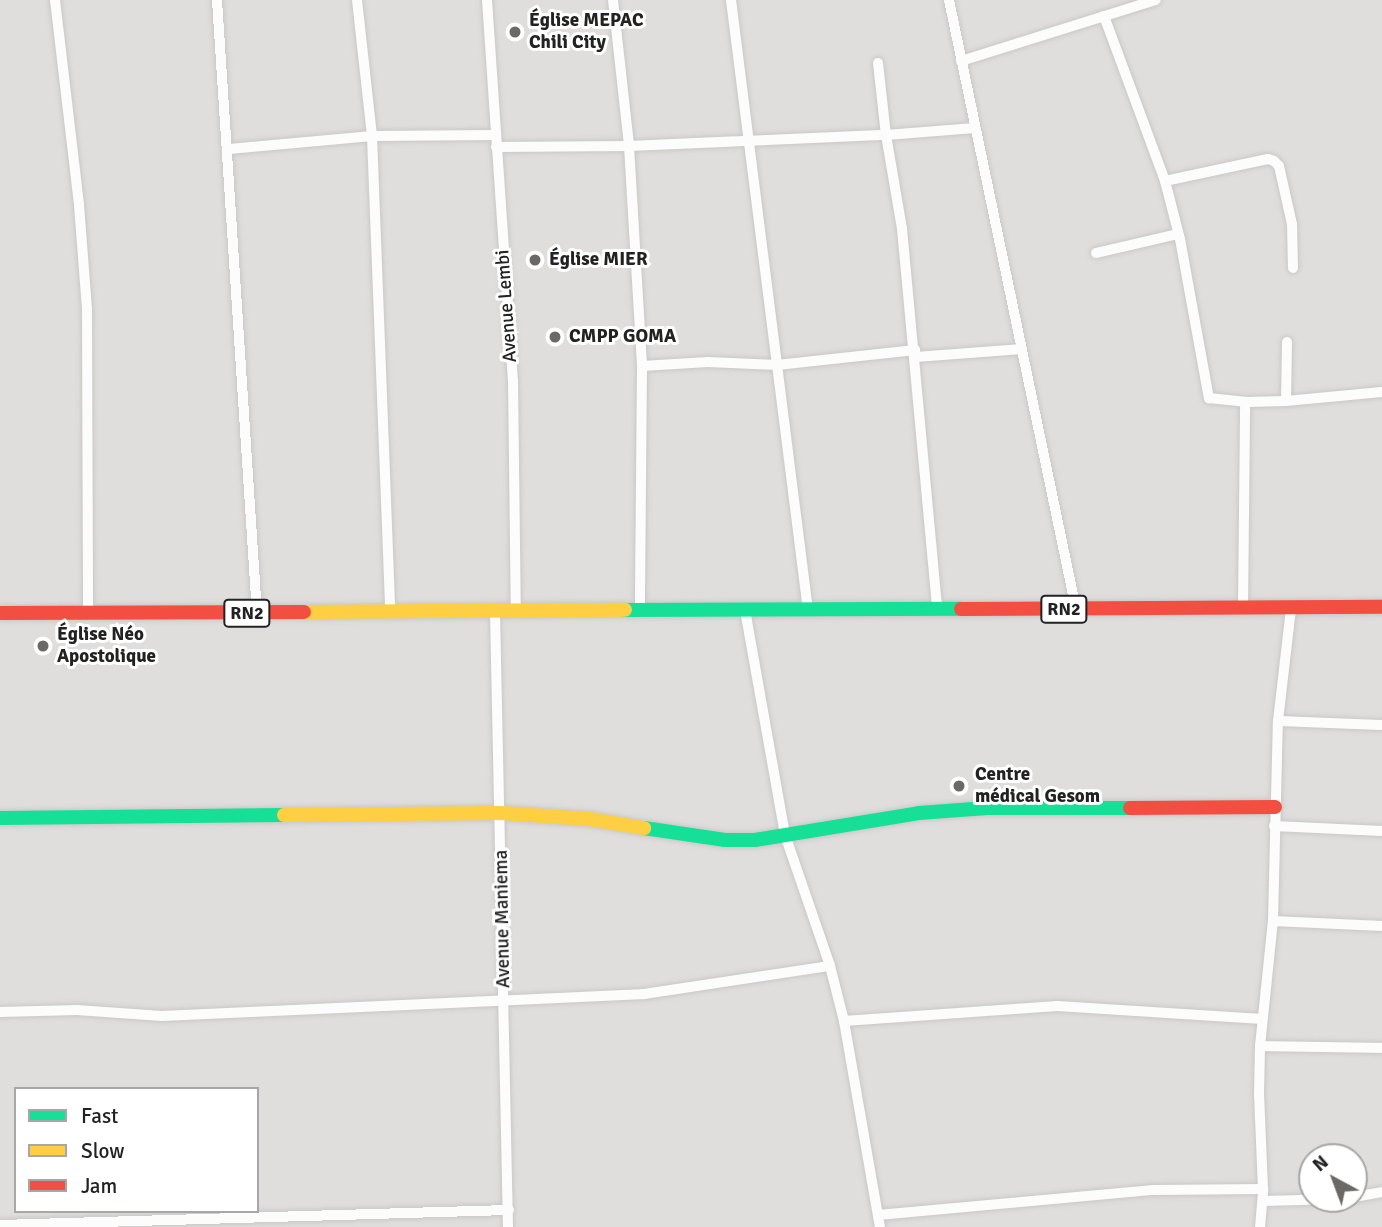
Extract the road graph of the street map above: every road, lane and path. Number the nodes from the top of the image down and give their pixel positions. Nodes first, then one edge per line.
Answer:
1 (55, 0) edge
2 (217, 0) edge
3 (357, 0) edge
4 (487, 0) edge
5 (613, 0) edge
6 (731, 0) edge
7 (949, 0) edge
8 (1156, 0) edge
9 (1104, 16) junction
10 (961, 61) junction
11 (878, 63) dead end
12 (975, 128) junction
13 (494, 135) junction
14 (886, 135) junction
15 (372, 136) junction
16 (750, 139) junction
17 (629, 146) junction
18 (496, 147) junction
19 (229, 149) junction
20 (1165, 181) junction
21 (1178, 234) junction
22 (1096, 253) dead end
23 (1293, 268) dead end
24 (1287, 342) dead end
25 (1022, 349) junction
26 (915, 354) junction
27 (777, 365) junction
28 (642, 366) junction
29 (1382, 392) edge
30 (1286, 401) junction
31 (1245, 402) junction
32 (1243, 607) junction
33 (1382, 607) edge
34 (1291, 608) junction
35 (937, 609) junction
36 (1076, 609) junction
37 (640, 610) junction
38 (745, 610) junction
39 (808, 610) junction
40 (390, 612) junction
41 (495, 612) junction
42 (516, 612) junction
43 (0, 613) edge
44 (88, 613) junction
45 (257, 613) junction
46 (1278, 720) junction
47 (1382, 724) edge
48 (1275, 807) junction
49 (501, 813) junction
50 (0, 818) edge
51 (1274, 826) junction
52 (1382, 831) edge
53 (785, 835) junction
54 (1273, 920) junction
55 (1382, 926) edge
56 (830, 966) junction
57 (505, 1002) junction
58 (0, 1012) edge
59 (1263, 1019) junction
60 (844, 1021) junction
61 (1260, 1046) junction
62 (1382, 1048) edge
63 (1263, 1189) junction
64 (1298, 1200) edge
65 (1263, 1201) junction
66 (509, 1210) junction
67 (878, 1215) junction
68 (223, 1222) edge
69 (0, 1225) edge
70 (508, 1227) edge
71 (880, 1227) edge
72 (1260, 1227) edge

1 - 44 street
2 - 19 street
3 - 15 street
4 - 13 street, Avenue Lembi
5 - 17 street
6 - 16 street
7 - 10 street
8 - 9 street
9 - 10 street
9 - 20 street
10 - 12 street
11 - 14 street
12 - 14 street
12 - 25 street
13 - 15 street
13 - 18 street, Avenue Lembi
14 - 16 street
14 - 26 street
15 - 19 street
15 - 40 street
16 - 17 street
16 - 27 street
17 - 18 street
17 - 28 street
18 - 42 street, Avenue Lembi
19 - 45 street
20 - 21 street
20 - 23 street
21 - 22 street
21 - 31 street
24 - 30 street
25 - 26 street
25 - 36 street
26 - 27 street
26 - 35 street
27 - 28 street
27 - 39 street
28 - 37 street
29 - 30 street
30 - 31 street
31 - 32 street
32 - 34 main road, RN2
32 - 36 main road, RN2
33 - 34 main road, RN2
34 - 46 street
35 - 36 main road, RN2
35 - 39 main road, RN2
37 - 38 main road, RN2
37 - 42 main road, RN2
38 - 39 main road, RN2
38 - 53 street
40 - 41 main road, RN2
40 - 45 main road, RN2
41 - 42 main road, RN2
41 - 49 street, Avenue Maniema
43 - 44 main road, RN2
44 - 45 main road, RN2
46 - 47 street
46 - 48 street
48 - 51 street
48 - 53 main road
49 - 50 main road
49 - 53 main road
49 - 57 street, Avenue Maniema
51 - 52 street
51 - 54 street
53 - 56 street
54 - 55 street
54 - 59 street
56 - 57 street
56 - 60 street
57 - 58 street
57 - 66 street, Avenue Maniema
59 - 60 street
59 - 61 street
60 - 67 street
61 - 62 street
61 - 63 street
63 - 65 street
63 - 67 street
64 - 65 street
65 - 72 street
66 - 68 street
66 - 70 street, Avenue Maniema
67 - 71 street
68 - 69 street

